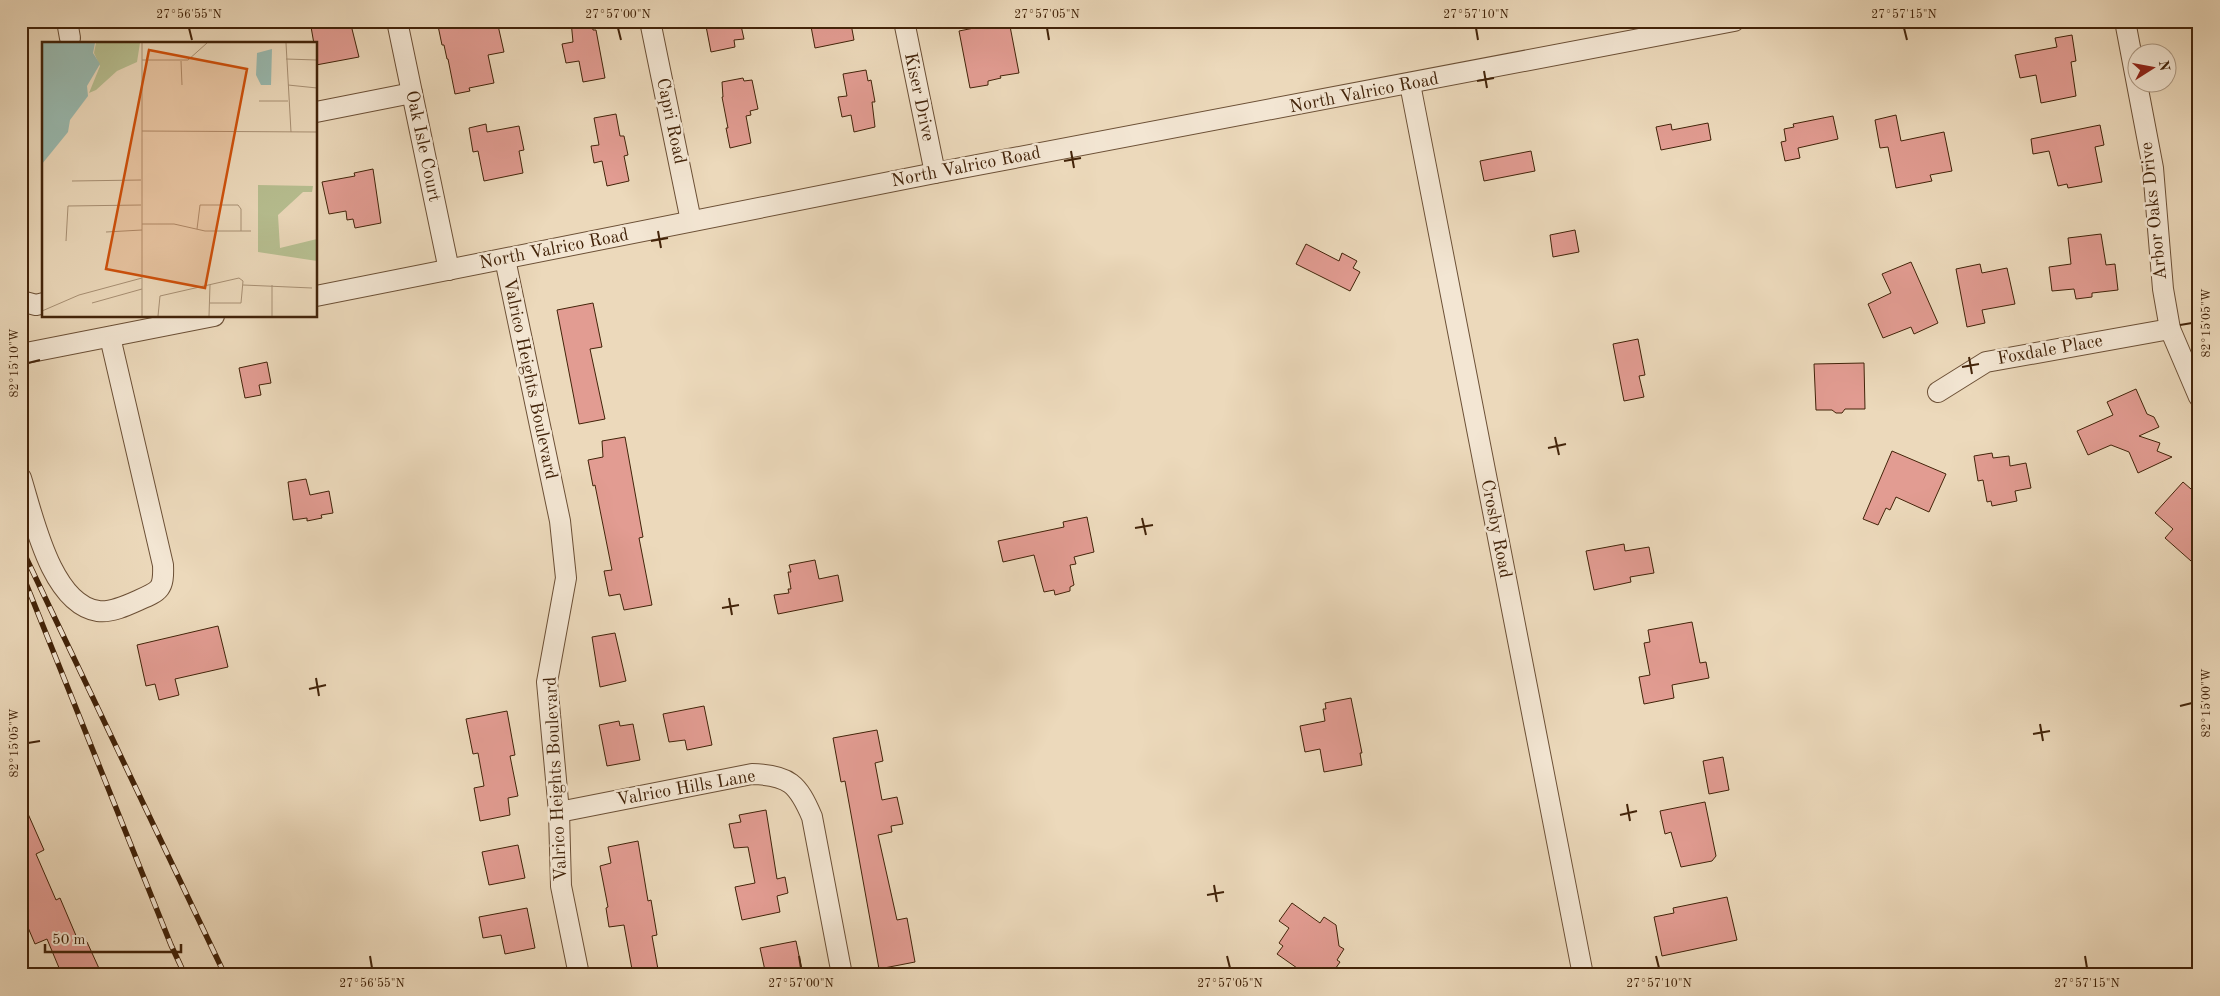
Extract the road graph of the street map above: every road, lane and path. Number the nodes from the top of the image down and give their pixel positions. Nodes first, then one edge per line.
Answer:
1 (397, 21) edge
2 (650, 21) edge
3 (904, 21) edge
4 (1734, 21) edge
5 (2125, 21) edge
6 (1410, 84) junction
7 (412, 93) junction
8 (318, 112) edge
9 (935, 173) junction
10 (691, 221) junction
11 (505, 259) junction
12 (449, 270) junction
13 (318, 296) edge
14 (21, 301) edge
15 (42, 304) edge
16 (204, 318) edge
17 (2170, 329) junction
18 (110, 337) junction
19 (21, 354) edge
20 (1938, 392) dead end
21 (2199, 397) edge
22 (21, 478) edge
23 (559, 812) junction
24 (579, 975) edge
25 (842, 975) edge
26 (1583, 975) edge

1 - 7 street, Oak Isle Court
2 - 10 street, Capri Road
3 - 9 street, Kiser Drive
4 - 6 street, North Valrico Road
5 - 17 street, Arbor Oaks Drive
6 - 9 street, North Valrico Road
6 - 26 street, Crosby Road
7 - 8 street
7 - 12 street, Oak Isle Court
9 - 10 street, North Valrico Road
10 - 11 street, North Valrico Road
11 - 12 street, North Valrico Road
11 - 23 street, Valrico Heights Boulevard
12 - 13 street, North Valrico Road
14 - 15 street
16 - 18 street
17 - 20 street, Foxdale Place
17 - 21 street, Arbor Oaks Drive
18 - 19 street
18 - 22 street
23 - 24 street, Valrico Heights Boulevard
23 - 25 street, Valrico Hills Lane

